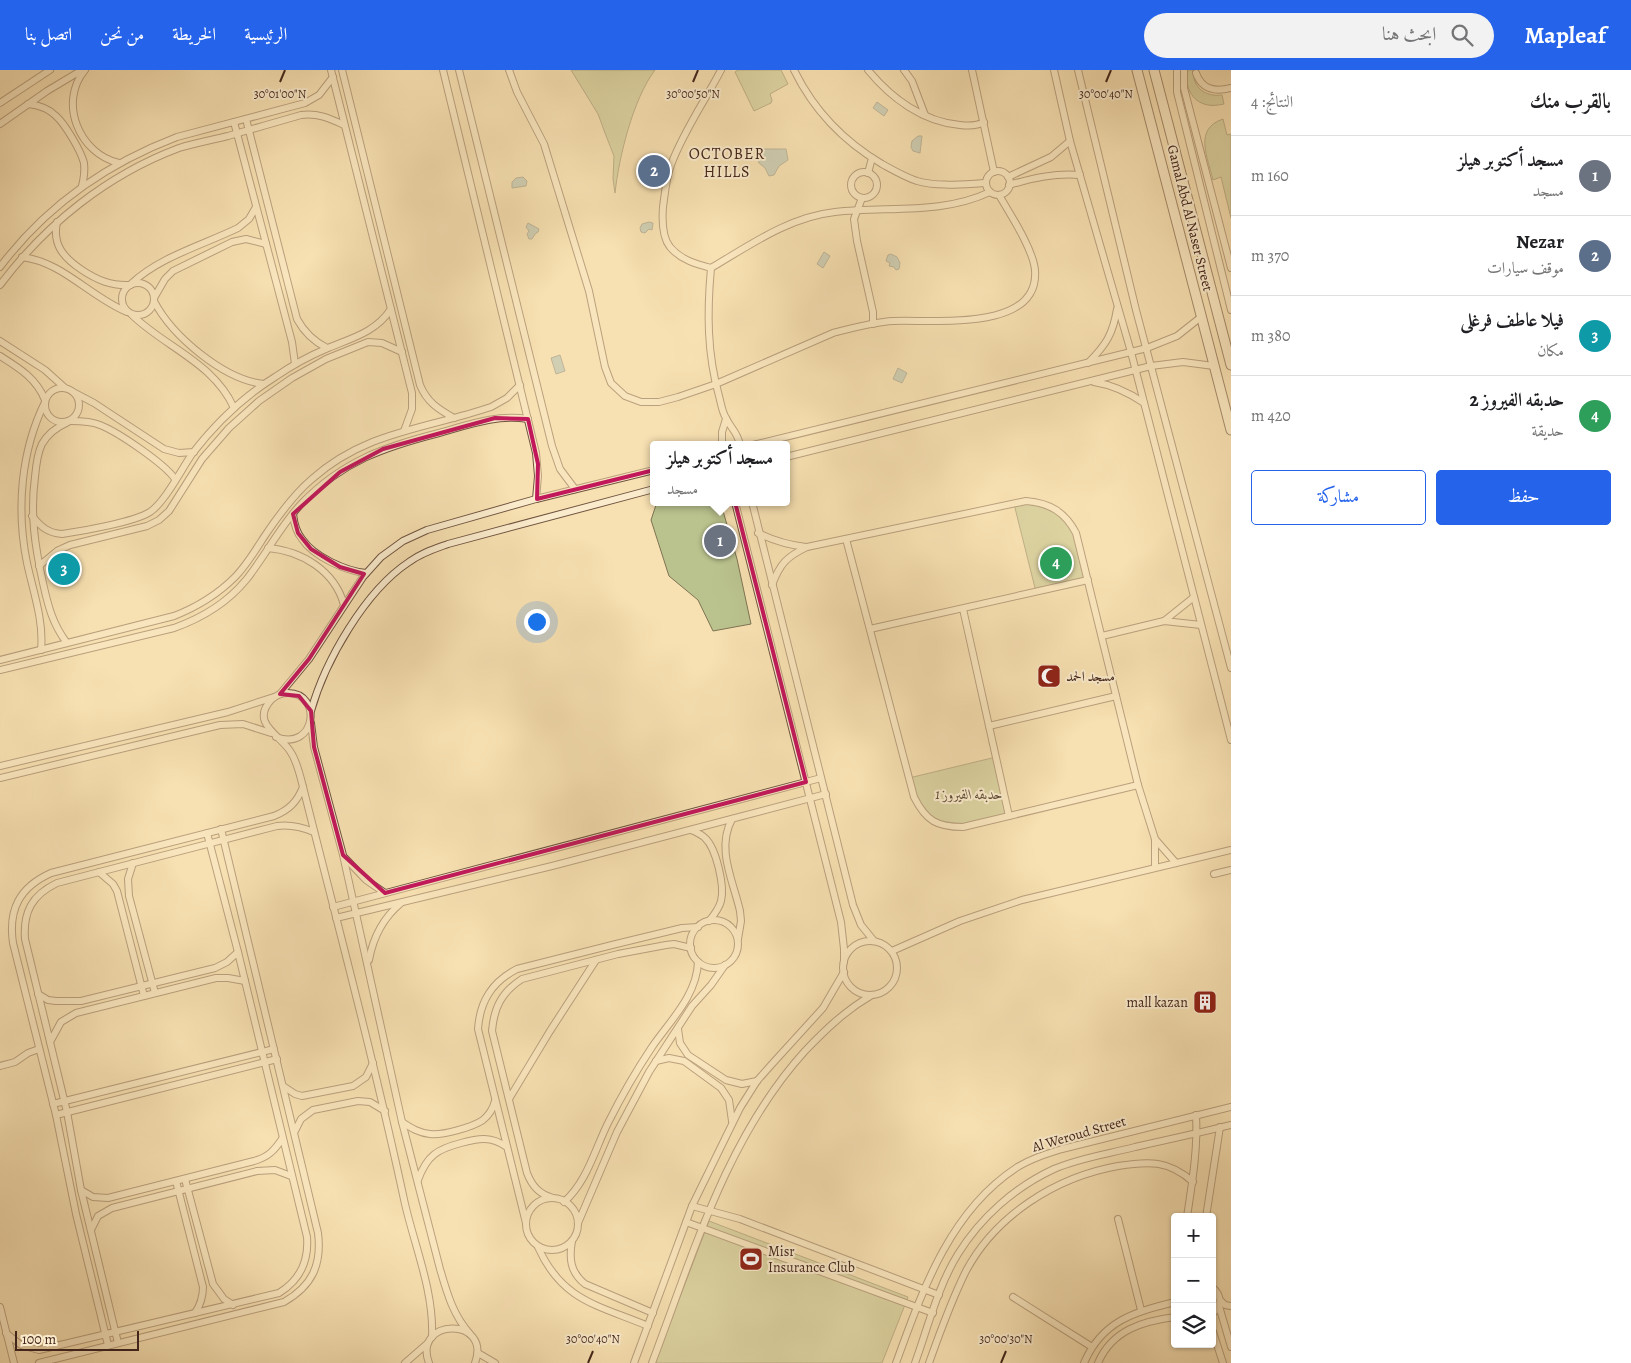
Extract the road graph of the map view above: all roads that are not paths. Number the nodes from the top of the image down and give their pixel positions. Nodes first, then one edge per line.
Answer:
1 (50, 70) edge
2 (83, 70) edge
3 (342, 70) edge
4 (443, 70) edge
5 (459, 70) edge
6 (509, 70) edge
7 (721, 70) edge
8 (794, 70) edge
9 (868, 70) edge
10 (904, 70) edge
11 (972, 70) edge
12 (1054, 70) edge
13 (1078, 70) edge
14 (1137, 70) edge
15 (1154, 70) edge
16 (1177, 70) edge
17 (1184, 70) edge
18 (332, 73) edge
19 (1196, 73) dead end
20 (1231, 88) edge
21 (0, 103) edge
22 (28, 104) junction
23 (925, 116) junction
24 (246, 118) junction
25 (234, 122) junction
26 (984, 122) junction
27 (0, 124) edge
28 (344, 125) junction
29 (249, 130) junction
30 (237, 133) junction
31 (1070, 141) junction
32 (872, 158) junction
33 (119, 163) junction
34 (994, 172) junction
35 (868, 173) junction
36 (1080, 175) junction
37 (1008, 177) junction
38 (986, 183) junction
39 (1010, 185) junction
40 (82, 186) junction
41 (990, 192) junction
42 (999, 195) junction
43 (862, 198) junction
44 (256, 207) junction
45 (856, 210) junction
46 (57, 222) junction
47 (266, 244) junction
48 (22, 258) junction
49 (0, 267) edge
50 (711, 268) junction
51 (1231, 268) edge
52 (1221, 270) junction
53 (0, 285) edge
54 (130, 285) junction
55 (154, 300) junction
56 (1118, 306) junction
57 (391, 309) junction
58 (1231, 310) edge
59 (129, 313) junction
60 (1201, 317) junction
61 (873, 324) junction
62 (0, 341) edge
63 (327, 348) junction
64 (1147, 348) junction
65 (402, 352) junction
66 (1131, 352) junction
67 (0, 356) edge
68 (1088, 363) junction
69 (295, 364) junction
70 (1231, 364) edge
71 (1151, 366) junction
72 (1214, 366) junction
73 (1136, 370) junction
74 (1090, 381) junction
75 (264, 384) junction
76 (716, 384) junction
77 (520, 385) junction
78 (65, 388) junction
79 (74, 392) junction
80 (45, 401) junction
81 (1144, 403) junction
82 (234, 408) junction
83 (454, 418) junction
84 (528, 419) junction
85 (726, 419) junction
86 (69, 421) junction
87 (1231, 430) edge
88 (404, 431) junction
89 (722, 441) edge
90 (739, 441) edge
91 (769, 441) edge
92 (194, 452) junction
93 (790, 456) edge
94 (650, 471) edge
95 (175, 479) junction
96 (575, 489) junction
97 (650, 490) edge
98 (536, 499) junction
99 (736, 506) edge
100 (753, 506) edge
101 (293, 514) junction
102 (32, 516) junction
103 (758, 533) junction
104 (846, 539) junction
105 (807, 547) junction
106 (268, 548) junction
107 (39, 566) junction
108 (366, 573) junction
109 (1088, 580) junction
110 (772, 585) junction
111 (1194, 597) junction
112 (344, 605) junction
113 (963, 609) junction
114 (1164, 621) junction
115 (1201, 625) junction
116 (870, 629) junction
117 (1102, 636) junction
118 (67, 644) junction
119 (41, 650) junction
120 (0, 660) edge
121 (1231, 668) edge
122 (0, 670) edge
123 (278, 695) junction
124 (1116, 696) junction
125 (310, 711) junction
126 (311, 720) junction
127 (989, 726) junction
128 (274, 735) junction
129 (1231, 740) edge
130 (2, 764) edge
131 (0, 778) edge
132 (821, 778) junction
133 (806, 782) junction
134 (1138, 785) junction
135 (303, 787) junction
136 (826, 794) junction
137 (810, 798) junction
138 (1009, 816) junction
139 (732, 819) junction
140 (221, 829) junction
141 (690, 830) junction
142 (314, 832) junction
143 (207, 833) junction
144 (1155, 839) junction
145 (224, 840) junction
146 (210, 844) junction
147 (1231, 850) edge
148 (343, 855) junction
149 (133, 863) junction
150 (1176, 863) junction
151 (1154, 867) junction
152 (1231, 870) edge
153 (99, 872) junction
154 (1214, 874) dead end
155 (34, 882) junction
156 (42, 892) junction
157 (385, 893) junction
158 (403, 901) junction
159 (354, 902) junction
160 (333, 907) junction
161 (356, 913) junction
162 (336, 918) junction
163 (709, 921) junction
164 (698, 927) junction
165 (738, 940) junction
166 (874, 940) junction
167 (691, 948) junction
168 (892, 951) junction
169 (238, 952) junction
170 (596, 960) junction
171 (698, 962) junction
172 (844, 962) junction
173 (368, 964) junction
174 (725, 965) junction
175 (844, 972) junction
176 (245, 981) junction
177 (152, 983) junction
178 (141, 986) junction
179 (25, 990) junction
180 (37, 991) junction
181 (155, 993) junction
182 (872, 995) junction
183 (144, 996) junction
184 (678, 1028) junction
185 (50, 1042) junction
186 (39, 1049) junction
187 (274, 1050) junction
188 (262, 1053) junction
189 (277, 1059) junction
190 (264, 1062) junction
191 (655, 1062) junction
192 (373, 1063) junction
193 (0, 1066) edge
194 (758, 1081) junction
195 (283, 1086) junction
196 (508, 1099) junction
197 (495, 1100) junction
198 (64, 1101) junction
199 (53, 1104) junction
200 (1231, 1107) edge
201 (386, 1111) junction
202 (67, 1112) junction
203 (56, 1115) junction
204 (1196, 1115) junction
205 (402, 1122) junction
206 (732, 1122) junction
207 (1231, 1125) edge
208 (1220, 1127) junction
209 (294, 1132) junction
210 (1197, 1133) junction
211 (282, 1139) junction
212 (507, 1147) junction
213 (291, 1176) junction
214 (185, 1179) junction
215 (176, 1181) junction
216 (418, 1181) junction
217 (1193, 1182) junction
218 (187, 1188) junction
219 (81, 1190) junction
220 (178, 1191) junction
221 (553, 1198) junction
222 (564, 1202) junction
223 (692, 1206) junction
224 (709, 1211) junction
225 (1189, 1213) edge
226 (1207, 1213) edge
227 (1118, 1219) dead end
228 (686, 1222) junction
229 (526, 1223) junction
230 (578, 1223) junction
231 (703, 1228) junction
232 (91, 1230) junction
233 (572, 1241) junction
234 (538, 1247) junction
235 (924, 1290) junction
236 (1216, 1294) edge
237 (939, 1295) junction
238 (1014, 1297) dead end
239 (1171, 1303) edge
240 (1219, 1303) junction
241 (232, 1304) junction
242 (1231, 1306) edge
243 (0, 1307) edge
244 (916, 1308) junction
245 (1216, 1308) edge
246 (1141, 1310) junction
247 (195, 1313) junction
248 (653, 1313) junction
249 (933, 1313) junction
250 (1171, 1317) edge
251 (648, 1326) junction
252 (6, 1332) junction
253 (116, 1332) junction
254 (470, 1334) junction
255 (106, 1335) junction
256 (431, 1340) junction
257 (1216, 1341) edge
258 (118, 1342) junction
259 (108, 1345) junction
260 (1092, 1347) junction
261 (1231, 1347) edge
262 (478, 1353) junction
263 (14, 1363) edge
264 (39, 1363) edge
265 (405, 1363) edge
266 (429, 1363) edge
267 (476, 1363) edge
268 (495, 1363) edge
269 (634, 1363) edge
270 (652, 1363) edge
271 (896, 1363) edge
272 (915, 1363) edge
273 (929, 1363) edge
274 (1084, 1363) edge
275 (1098, 1363) edge
276 (1223, 1363) edge

1 - 21 street
2 - 22 street
2 - 33 street
3 - 83 street
4 - 77 street
5 - 96 street
6 - 76 street
7 - 50 street
8 - 32 street
9 - 23 street
10 - 23 street
11 - 26 street
12 - 31 street
13 - 64 street
14 - 60 main road, Gamal Abd Al Naser Street
15 - 70 main road, Gamal Abd Al Naser Street
16 - 52 street
17 - 51 street
18 - 24 street
18 - 28 street
19 - 20 street
22 - 27 street
22 - 40 street
23 - 26 street
24 - 25 street
24 - 29 street
25 - 30 street
25 - 33 street
26 - 34 street
28 - 29 street
28 - 57 street
29 - 30 street
29 - 63 street
30 - 44 street
30 - 46 street
31 - 36 street
31 - 37 street
32 - 35 street
32 - 38 street
33 - 40 street
34 - 37 street
34 - 38 street
35 - 43 street
35 - 43 street
36 - 39 street
36 - 56 street
37 - 39 street
38 - 41 street
39 - 42 street
40 - 49 street
41 - 42 street
41 - 45 street
42 - 61 street
43 - 45 street
44 - 47 street
44 - 54 street
45 - 50 street
45 - 61 street
46 - 48 street
46 - 54 street
47 - 55 street
47 - 69 street
48 - 53 street
48 - 59 street
50 - 76 street
51 - 52 street
52 - 58 street
54 - 55 street
54 - 59 street
55 - 59 street
55 - 75 street
56 - 66 street
56 - 68 street
57 - 63 street
57 - 65 street
59 - 82 street
60 - 64 street
60 - 72 main road, Gamal Abd Al Naser Street
61 - 76 street
62 - 78 street
63 - 69 street
64 - 66 street
64 - 71 street
65 - 88 street
65 - 107 street
66 - 68 street
66 - 73 street
67 - 80 street
68 - 91 street
69 - 75 street
71 - 72 street
71 - 73 street
71 - 121 street
72 - 87 main road, Gamal Abd Al Naser Street
73 - 74 street
73 - 81 street
74 - 81 street
74 - 93 street
75 - 82 street
76 - 85 street
77 - 83 street
77 - 84 street
78 - 79 street
78 - 80 street
79 - 86 street
79 - 92 street
80 - 86 street
80 - 119 street
81 - 111 street
82 - 92 street
83 - 88 street
84 - 98 street
84 - 101 street
85 - 89 street
85 - 90 street
86 - 95 street
86 - 102 street
88 - 118 street
92 - 95 street
94 - 96 street
95 - 102 street
96 - 98 street
97 - 125 street
98 - 108 street
99 - 133 street
100 - 103 street
101 - 106 street
101 - 108 street
102 - 107 street
103 - 105 street
103 - 110 street
104 - 105 street
104 - 109 street
104 - 116 street
105 - 110 street
106 - 112 street
106 - 122 street
107 - 118 street
108 - 112 street
109 - 113 street
109 - 117 street
110 - 132 street
111 - 114 street
111 - 115 street
112 - 123 street
113 - 116 street
113 - 127 street
114 - 115 street
114 - 117 street
115 - 129 street
116 - 138 street
117 - 124 street
118 - 119 street
119 - 120 street
123 - 125 street
123 - 128 street
123 - 130 street
124 - 127 street
124 - 134 street
125 - 126 street
126 - 128 street
126 - 148 street
127 - 138 street
128 - 131 street
128 - 135 street
132 - 133 street
132 - 136 street
133 - 137 street
133 - 157 street
134 - 138 street
134 - 144 street
135 - 140 street
135 - 142 street
136 - 137 street
136 - 166 street
137 - 139 street
137 - 172 street
139 - 141 street
139 - 165 street
140 - 143 street
140 - 145 street
141 - 158 street
141 - 163 street
142 - 145 street
142 - 160 street
143 - 146 street
143 - 155 street
144 - 150 street
144 - 151 street
145 - 146 street
145 - 187 street
146 - 149 street
146 - 169 street
147 - 150 street
148 - 157 street
148 - 159 street
149 - 153 street
149 - 177 street
150 - 151 street
151 - 168 street
152 - 154 street
153 - 156 street
153 - 178 street
155 - 156 street
155 - 179 street
156 - 180 street
157 - 159 street
158 - 161 street
158 - 173 street
159 - 160 street
159 - 161 street
160 - 162 street
161 - 162 street
161 - 173 street
162 - 192 street
163 - 164 street
163 - 165 street
164 - 167 street
164 - 197 street
165 - 174 street
166 - 168 street
166 - 172 street
167 - 170 street
167 - 171 street
168 - 182 street
169 - 176 street
169 - 177 street
170 - 196 street
170 - 196 street
171 - 174 street
171 - 222 street
172 - 175 street
173 - 205 street
174 - 184 street
175 - 182 street
175 - 194 street
176 - 181 street
176 - 188 street
177 - 178 street
177 - 181 street
178 - 180 street
178 - 183 street
179 - 180 street
179 - 186 street
180 - 185 street
181 - 183 street
182 - 224 street
183 - 185 street
184 - 191 street
184 - 194 street
185 - 198 street
186 - 193 street
186 - 199 street
187 - 188 street
187 - 189 street
188 - 190 street
188 - 198 street
189 - 190 street
189 - 195 street
190 - 202 street
190 - 211 street
191 - 206 street
191 - 230 street
192 - 195 street
192 - 201 street
194 - 206 street
195 - 209 street
196 - 221 street
197 - 205 street
197 - 212 street
198 - 199 street
198 - 202 street
199 - 203 street
200 - 204 street, Al Weroud Street
201 - 209 street
201 - 256 street
202 - 203 street
202 - 219 street
203 - 255 street
204 - 210 street
204 - 235 street, Al Weroud Street
205 - 216 street
206 - 223 street
207 - 208 street, Al Weroud Street
208 - 210 street, Al Weroud Street
208 - 226 street
209 - 258 street
210 - 217 street
210 - 237 street, Al Weroud Street
211 - 213 street
211 - 214 street
212 - 216 street
212 - 229 street
213 - 218 street
213 - 241 street
214 - 215 street
214 - 218 street
215 - 219 street
215 - 220 street
216 - 254 street
217 - 225 street
217 - 273 street
218 - 220 street
218 - 241 street
219 - 232 street
220 - 232 street
220 - 247 street
221 - 222 street
221 - 229 street
222 - 230 street
223 - 224 street
223 - 228 street
224 - 231 street
224 - 235 street
227 - 246 street
228 - 231 street
228 - 248 street
229 - 234 street
230 - 233 street
231 - 244 street
231 - 270 street
232 - 253 street
233 - 234 street
233 - 248 street
234 - 251 street
235 - 237 street
235 - 244 street, Al Weroud Street
236 - 240 street
237 - 249 street, Al Weroud Street
238 - 260 street
239 - 246 street
240 - 242 street
240 - 245 street
240 - 261 street
241 - 247 street
243 - 252 street
244 - 249 street
244 - 271 street, Al Weroud Street
246 - 260 street
247 - 253 street
248 - 251 street
249 - 272 street, Al Weroud Street
250 - 275 street
251 - 269 street
252 - 255 street
252 - 263 street
253 - 255 street
253 - 258 street
254 - 256 street
254 - 262 street
255 - 259 street
256 - 265 street
256 - 266 street
257 - 276 street
258 - 259 street
259 - 264 street
260 - 274 street
262 - 267 street
262 - 268 street

